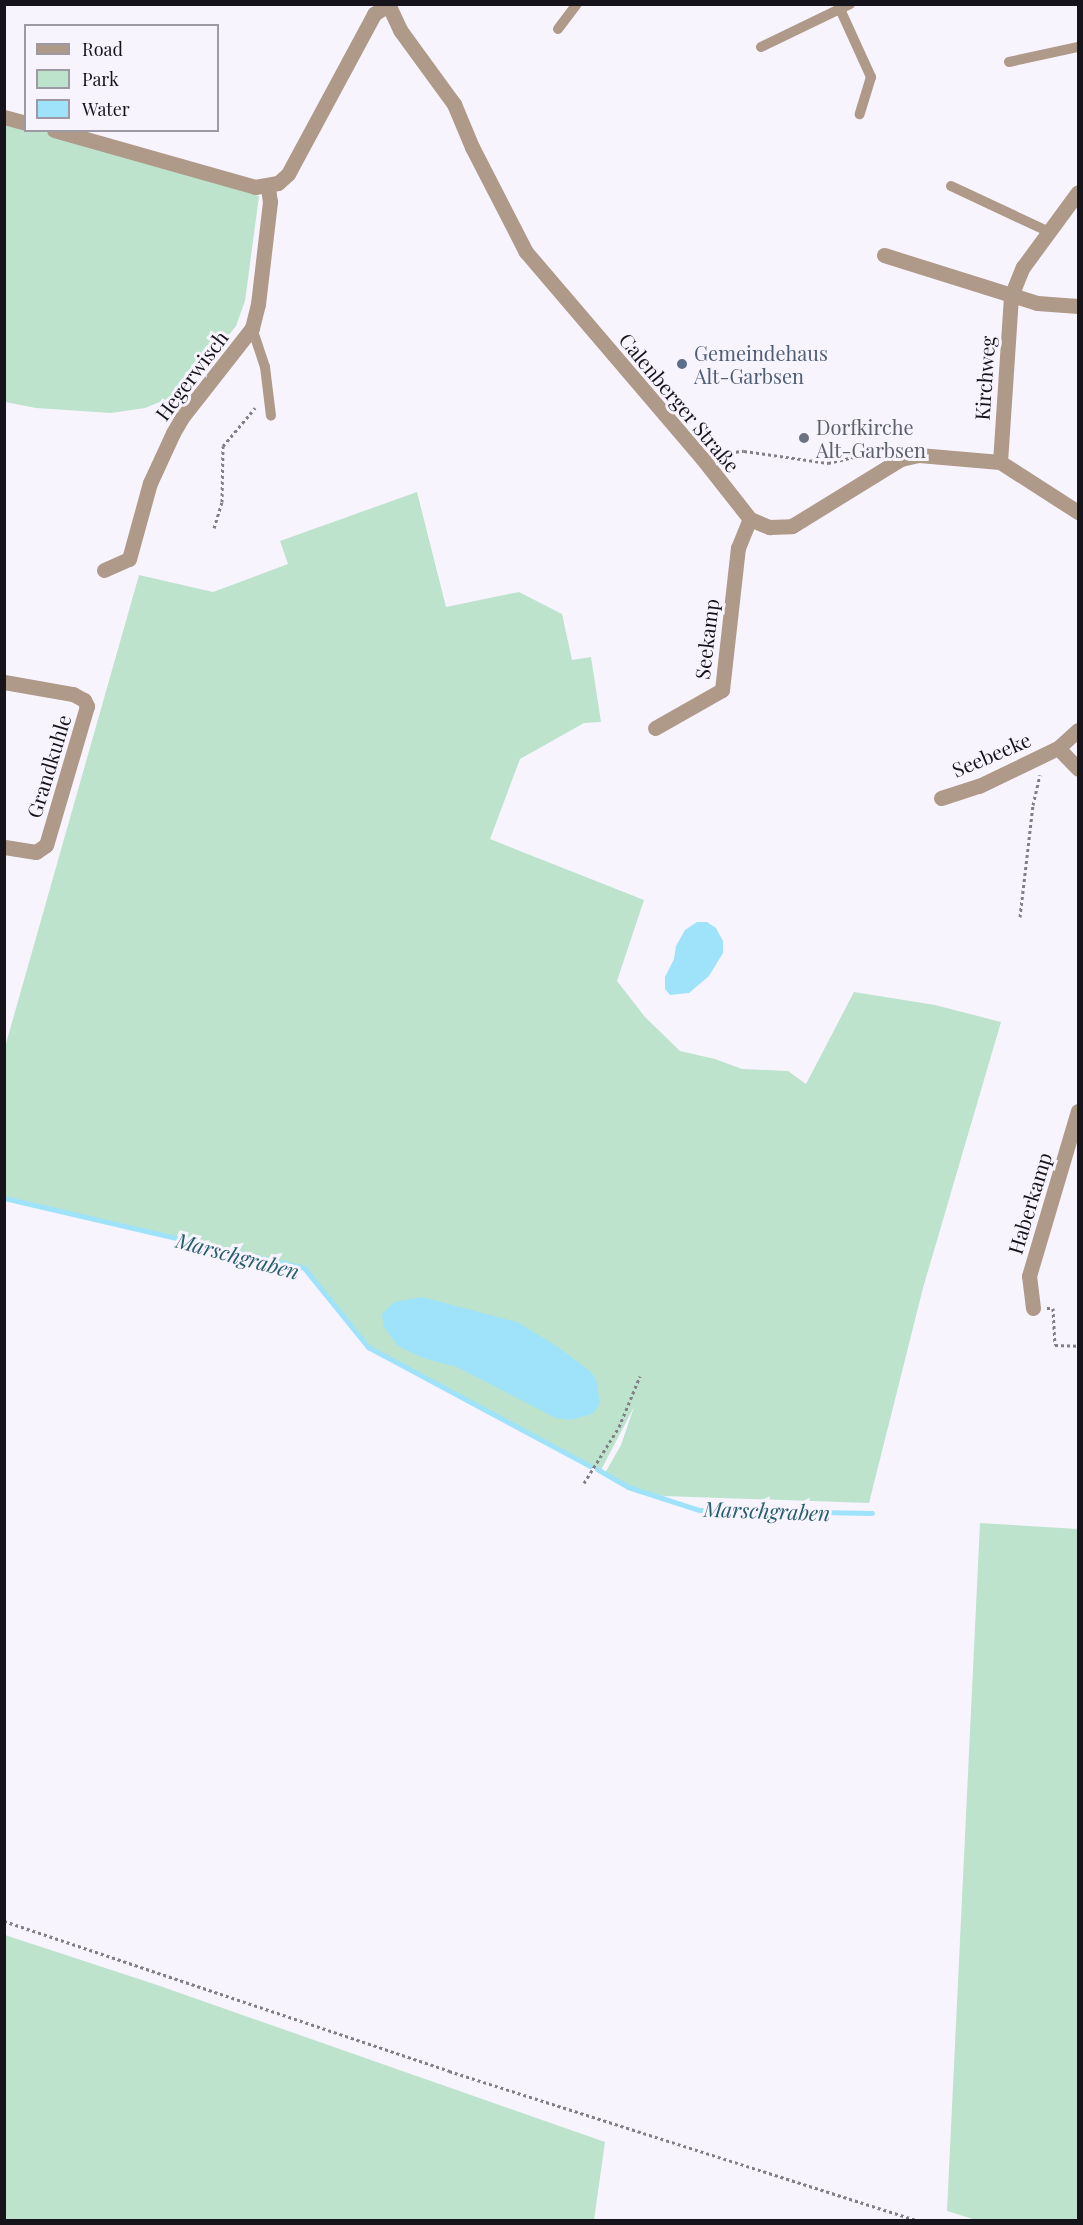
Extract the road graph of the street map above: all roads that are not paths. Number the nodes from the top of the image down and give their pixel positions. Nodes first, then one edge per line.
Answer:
1 (577, 4) edge
2 (850, 4) edge
3 (388, 5) edge
4 (840, 9) junction
5 (558, 29) dead end
6 (761, 46) dead end
7 (1078, 46) edge
8 (1009, 62) dead end
9 (860, 114) dead end
10 (4, 117) edge
11 (24, 122) edge
12 (61, 132) edge
13 (951, 186) dead end
14 (268, 187) junction
15 (1078, 192) edge
16 (1049, 232) junction
17 (884, 255) dead end
18 (1011, 296) junction
19 (1078, 306) edge
20 (252, 328) junction
21 (271, 416) dead end
22 (1000, 462) junction
23 (1078, 512) edge
24 (750, 519) junction
25 (104, 570) dead end
26 (4, 682) edge
27 (655, 728) dead end
28 (1078, 730) edge
29 (1058, 748) junction
30 (1078, 769) edge
31 (941, 798) dead end
32 (4, 847) edge
33 (1078, 1111) edge
34 (1033, 1308) road end

1 - 5 lane
2 - 4 lane
3 - 14 street
3 - 24 street, Calenberger Straße
4 - 6 lane
4 - 9 lane
7 - 8 lane
10 - 11 street
12 - 14 street
13 - 16 lane
14 - 20 street, Hegerwisch
15 - 16 street, Kirchweg
16 - 18 street, Kirchweg
17 - 18 street
18 - 19 street
18 - 22 street, Kirchweg
20 - 21 lane
20 - 25 street, Hegerwisch
22 - 23 street
22 - 24 street
24 - 27 street, Seekamp
26 - 32 street, Grandkuhle
28 - 29 street, Seebeeke
29 - 30 street, Seebeeke
29 - 31 street, Seebeeke
33 - 34 street, Haberkamp

